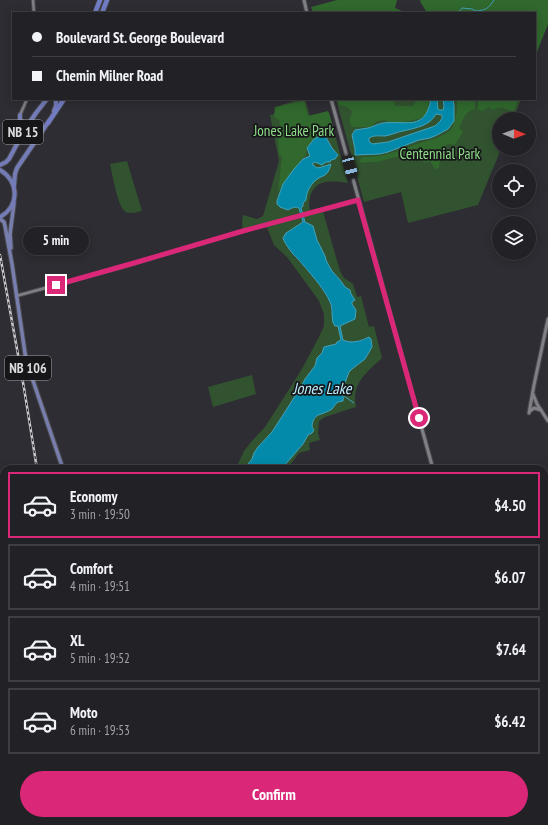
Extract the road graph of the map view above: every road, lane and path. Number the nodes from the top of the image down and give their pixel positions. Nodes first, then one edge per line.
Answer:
1 (33, 0) edge
2 (100, 0) edge
3 (107, 0) edge
4 (304, 0) edge
5 (34, 12) edge
6 (95, 12) edge
7 (102, 12) edge
8 (307, 12) edge
9 (27, 100) edge
10 (46, 100) edge
11 (56, 100) edge
12 (63, 100) edge
13 (331, 100) edge
14 (20, 115) joint
15 (48, 122) junction
16 (25, 129) junction
17 (0, 165) edge
18 (0, 170) edge
19 (14, 186) junction
20 (14, 200) junction
21 (358, 200) junction
22 (0, 218) edge
23 (12, 264) junction
24 (16, 296) junction
25 (548, 319) edge
26 (532, 392) junction
27 (541, 410) junction
28 (548, 421) edge
29 (62, 465) edge
30 (432, 465) edge

1 - 5 street
2 - 6 highway
3 - 7 highway
4 - 8 main road
9 - 14 street
10 - 16 highway, NB 15
11 - 15 highway
12 - 15 highway, NB 15
13 - 21 main road
14 - 16 highway
15 - 19 highway, NB 15
16 - 17 highway, NB 15
18 - 19 highway
19 - 20 highway
20 - 22 highway
20 - 23 main road, NB 106
21 - 24 street
21 - 30 main road
22 - 23 main road, NB 106
23 - 24 main road, NB 106
24 - 29 main road, NB 106
25 - 26 main road
26 - 27 main road
26 - 27 main road
27 - 28 main road

